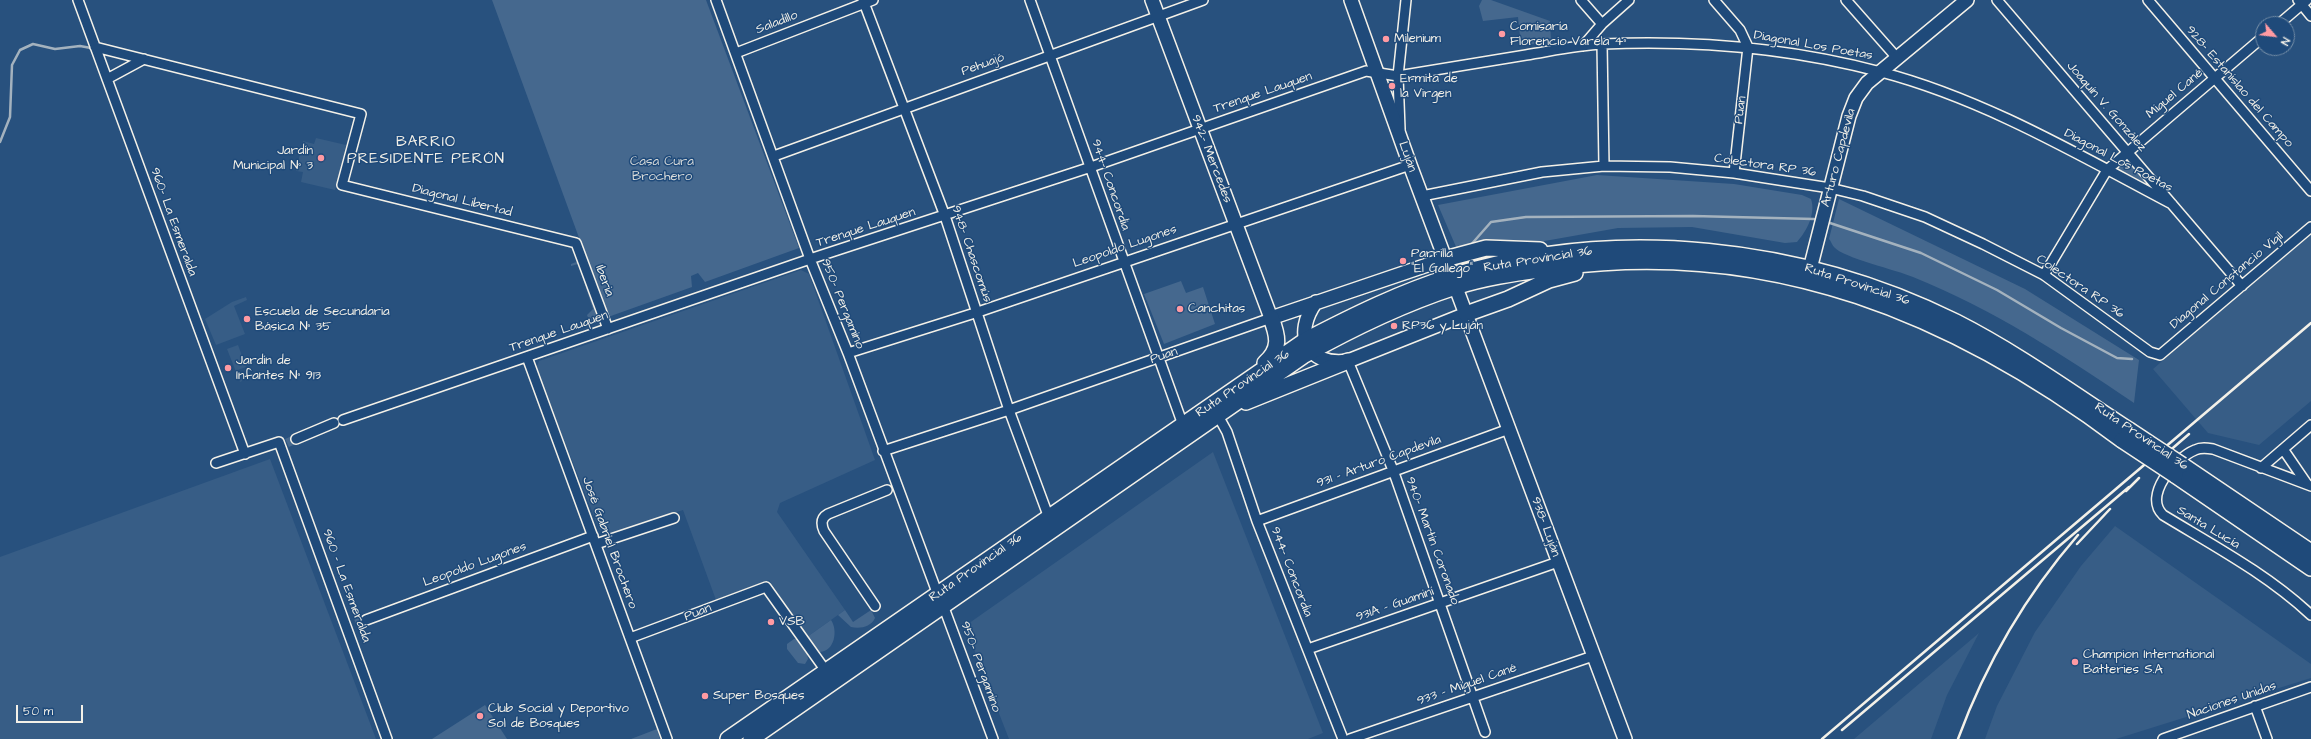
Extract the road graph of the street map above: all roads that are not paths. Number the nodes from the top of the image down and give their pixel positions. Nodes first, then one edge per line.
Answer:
1 (78, 0) edge
2 (716, 0) edge
3 (1030, 0) edge
4 (1152, 0) edge
5 (1202, 0) edge
6 (1351, 0) edge
7 (1406, 0) edge
8 (1581, 0) edge
9 (1629, 0) edge
10 (1714, 0) edge
11 (1846, 0) edge
12 (1967, 0) edge
13 (1997, 0) edge
14 (2148, 0) edge
15 (867, 1) edge
16 (2302, 2) edge
17 (1158, 16) junction
18 (2287, 16) edge
19 (2311, 16) edge
20 (1602, 24) junction
21 (1602, 44) junction
22 (2255, 44) edge
23 (1583, 46) junction
24 (95, 47) junction
25 (1748, 48) junction
26 (736, 53) junction
27 (1050, 55) junction
28 (144, 59) junction
29 (1898, 59) junction
30 (1881, 72) junction
31 (1378, 73) junction
32 (1398, 76) junction
33 (2215, 77) junction
34 (107, 78) junction
35 (905, 107) junction
36 (1200, 129) junction
37 (1401, 139) junction
38 (2128, 151) junction
39 (774, 156) junction
40 (1410, 165) junction
41 (1604, 166) junction
42 (1091, 167) junction
43 (2107, 170) junction
44 (1734, 173) junction
45 (1830, 188) junction
46 (2311, 191) edge
47 (1422, 196) junction
48 (2172, 204) junction
49 (945, 216) junction
50 (1235, 223) junction
51 (2311, 228) edge
52 (576, 243) joint
53 (1603, 250) junction
54 (1445, 259) junction
55 (810, 260) junction
56 (1123, 262) junction
57 (1679, 262) junction
58 (1810, 269) junction
59 (2044, 275) junction
60 (1454, 282) junction
61 (2242, 286) junction
62 (1316, 302) junction
63 (978, 312) junction
64 (1466, 314) junction
65 (1271, 318) junction
66 (608, 329) junction
67 (1309, 345) junction
68 (848, 353) junction
69 (2160, 355) joint
70 (527, 357) junction
71 (1158, 358) junction
72 (1348, 361) junction
73 (1247, 381) junction
74 (1009, 410) junction
75 (1217, 414) junction
76 (1183, 425) junction
77 (2311, 425) edge
78 (1509, 429) junction
79 (2126, 435) junction
80 (296, 439) tunnel mouth
81 (2283, 449) junction
82 (883, 451) junction
83 (245, 454) junction
84 (216, 463) dead end
85 (2261, 468) junction
86 (1393, 470) junction
87 (2178, 470) junction
88 (2309, 485) edge
89 (887, 490) dead end
90 (674, 518) dead end
91 (1049, 518) junction
92 (1257, 520) junction
93 (594, 540) junction
94 (2311, 552) edge
95 (1558, 562) junction
96 (2311, 568) edge
97 (940, 600) junction
98 (1441, 603) junction
99 (875, 606) dead end
100 (2311, 615) edge
101 (366, 620) tunnel mouth
102 (356, 624) tunnel mouth
103 (347, 627) junction
104 (630, 638) junction
105 (1308, 649) junction
106 (1593, 656) junction
107 (826, 671) junction
108 (2311, 687) edge
109 (1474, 697) junction
110 (2255, 706) junction
111 (1485, 732) dead end
112 (387, 739) edge
113 (667, 739) edge
114 (728, 739) edge
115 (750, 739) edge
116 (992, 739) edge
117 (1343, 739) edge
118 (1350, 739) edge
119 (1625, 739) edge
120 (2163, 739) edge
121 (2267, 739) edge

1 - 24 street, 960- La Esmeralda
2 - 26 street, 950- Pergamino
3 - 27 street, 944- Concordia
4 - 17 main road, 942- Mercedes
5 - 17 street, Pehuajó
6 - 31 main road, Luján
7 - 32 street
8 - 20 street
9 - 20 street
10 - 25 street
11 - 29 street
12 - 29 main road, Arturo Capdevila
13 - 38 street, Joaquín V. González
14 - 33 street, 928- Estanislao del Campo
15 - 26 street, Saladillo
15 - 35 street, 948- Chascomús
16 - 18 street
16 - 19 street
17 - 27 street, Pehuajó
17 - 36 main road, 942- Mercedes
20 - 23 street
21 - 23 street, Diagonal Los Poetas
21 - 25 street, Diagonal Los Poetas
21 - 41 street
22 - 33 street, Miguel Cané
23 - 32 street, Diagonal Los Poetas
24 - 28 street
24 - 34 street, 960- La Esmeralda
25 - 30 street, Diagonal Los Poetas
25 - 44 street, Puan
26 - 39 street, 950- Pergamino
27 - 35 street, Pehuajó
27 - 42 street, 944- Concordia
28 - 34 street
28 - 52 street, Diagonal Libertad
29 - 30 main road, Arturo Capdevila
30 - 43 street, Diagonal Los Poetas
30 - 45 main road, Arturo Capdevila
31 - 32 street, Trenque Lauquen
31 - 36 street, Trenque Lauquen
31 - 37 main road, Luján
32 - 37 street
33 - 38 street, Miguel Cané
33 - 46 street, 928- Estanislao del Campo
34 - 83 street, 960- La Esmeralda
35 - 39 street, Pehuajó
35 - 49 street, 948- Chascomús
36 - 42 street, Trenque Lauquen
36 - 50 main road, 942- Mercedes
37 - 40 main road, Luján
38 - 43 street, Miguel Cané
38 - 48 street, Joaquín V. González
39 - 55 street, 950- Pergamino
40 - 47 main road, Luján
40 - 50 street, Leopoldo Lugones
41 - 44 street, Colectora RP 36
41 - 47 street, Colectora RP 36
42 - 49 street, Trenque Lauquen
42 - 56 street, 944- Concordia
43 - 48 street, Diagonal Los Poetas
43 - 59 street, Miguel Cané
44 - 45 street, Colectora RP 36
45 - 58 main road, Arturo Capdevila
45 - 59 street, Colectora RP 36
47 - 54 main road, Luján
48 - 61 street, Joaquín V. González
49 - 55 street, Trenque Lauquen
49 - 63 street, 948- Chascomús
50 - 56 street, Leopoldo Lugones
50 - 65 main road, 942- Mercedes
51 - 61 street, Diagonal Constancio Vigil
52 - 66 street, Iberia
53 - 54 main road
53 - 58 main road, Ruta Provincial 36
53 - 60 main road, Ruta Provincial 36
54 - 60 main road, Luján
54 - 62 main road, Puan
55 - 66 street, Trenque Lauquen
55 - 68 street, 950- Pergamino
56 - 63 street, Leopoldo Lugones
56 - 71 street, 944- Concordia
57 - 60 main road, Ruta Provincial 36
57 - 64 main road
57 - 79 main road, Ruta Provincial 36
58 - 79 main road, Ruta Provincial 36
59 - 69 street, Colectora RP 36
60 - 64 main road, Luján
60 - 67 main road, Ruta Provincial 36
61 - 69 street, Diagonal Constancio Vigil
62 - 65 main road, Puan
62 - 67 main road
63 - 68 street, Leopoldo Lugones
63 - 74 street, 948- Chascomús
64 - 72 main road
64 - 78 main road, 938- Luján
65 - 71 street, Puan
65 - 73 main road
66 - 70 street, Trenque Lauquen
67 - 72 main road
67 - 73 main road, Ruta Provincial 36
67 - 75 main road, Ruta Provincial 36
68 - 82 street, 950- Pergamino
70 - 80 street, Trenque Lauquen
70 - 93 street, José Gabriel Brochero
71 - 74 street, Puan
71 - 76 street, 944- Concordia
72 - 75 main road
72 - 86 street, 940- Martín Coronado
73 - 76 main road, Ruta Provincial 36
74 - 82 street, Puan
74 - 91 street, 948- Chascomús
75 - 92 street, 944- Concordia
75 - 97 main road, Ruta Provincial 36
76 - 91 main road, Ruta Provincial 36
77 - 81 street
78 - 86 street, 931 - Arturo Capdevila
78 - 95 main road, 938- Luján
79 - 87 main road, Ruta Provincial 36, bridge
81 - 85 street
81 - 88 street
82 - 97 street, 950- Pergamino
83 - 84 street
83 - 103 street, 960 - La Esmeralda
85 - 88 street
85 - 100 street, Santa Lucía
86 - 92 street, 931 - Arturo Capdevila
86 - 98 street, 940- Martín Coronado
87 - 94 main road, Ruta Provincial 36
87 - 96 main road, Ruta Provincial 36
89 - 99 street
90 - 93 street, Leopoldo Lugones
91 - 97 main road, Ruta Provincial 36
92 - 105 street, 944- Concordia
93 - 101 street, Leopoldo Lugones
93 - 104 street, José Gabriel Brochero
95 - 98 street, 931A - Guaminí
95 - 106 main road, 938- Luján
97 - 107 main road, Ruta Provincial 36
97 - 115 main road, Ruta Provincial 36
97 - 116 street, 950- Pergamino
98 - 105 street, 931A - Guaminí
98 - 109 street, 940- Martín Coronado
102 - 103 street
103 - 112 street, 960 - La Esmeralda
104 - 107 street, Puan
104 - 113 street, José Gabriel Brochero
105 - 117 street, 944- Concordia
106 - 109 street, 933 - Miguel Cané
106 - 119 main road, 938- Luján
107 - 114 main road, Ruta Provincial 36
108 - 110 street, Naciones Unidas
109 - 111 street, 940- Martín Coronado
109 - 118 street, 933 - Miguel Cané
110 - 120 street, Naciones Unidas
110 - 121 street

